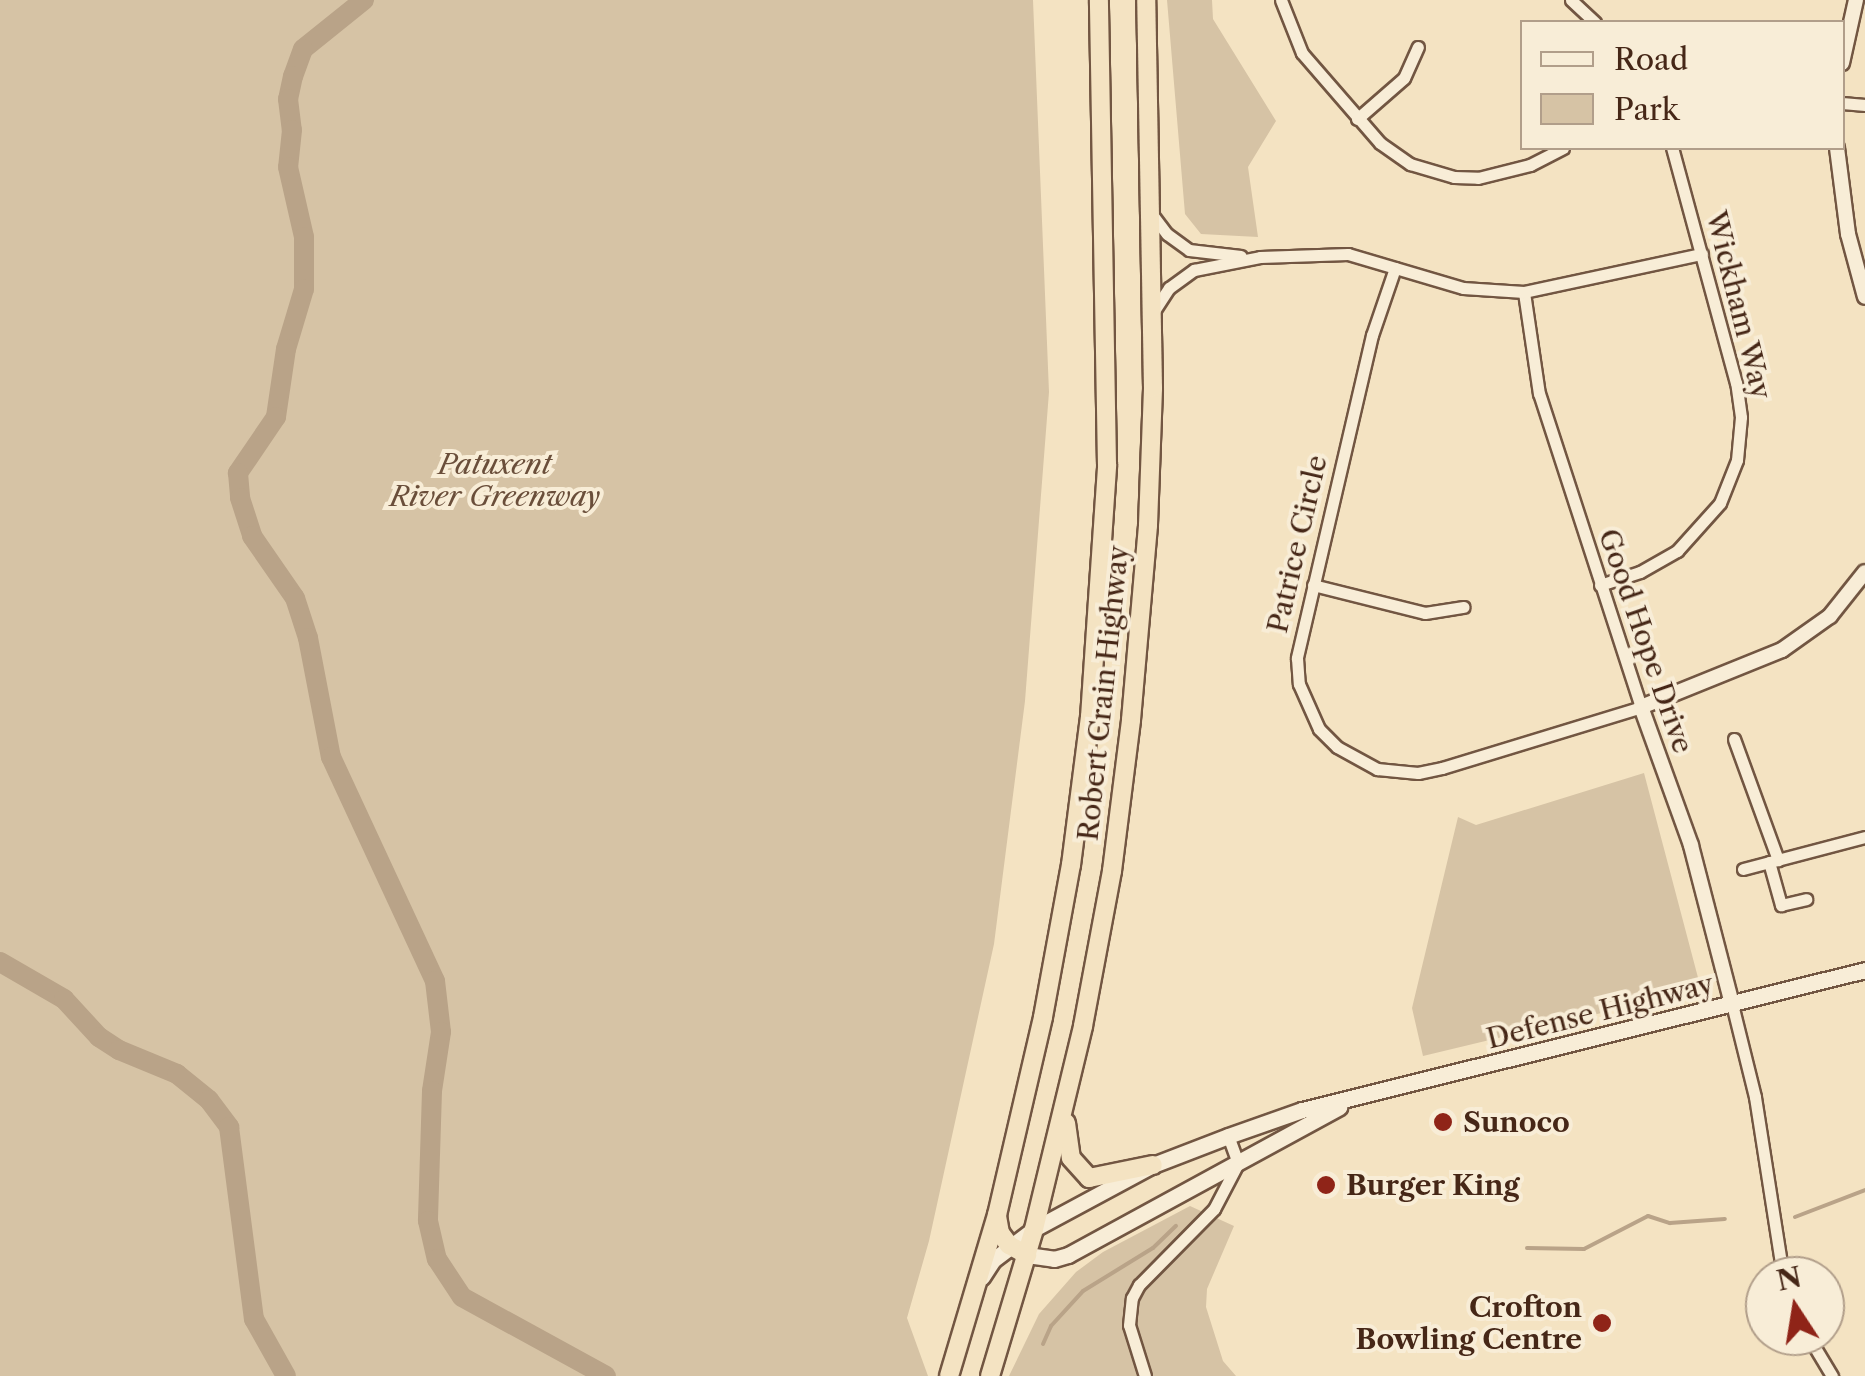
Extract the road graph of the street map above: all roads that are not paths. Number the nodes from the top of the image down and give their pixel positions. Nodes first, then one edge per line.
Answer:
1 (1099, 0) edge
2 (1146, 0) edge
3 (1281, 0) edge
4 (1572, 0) edge
5 (1856, 0) edge
6 (1592, 20) edge
7 (1418, 47) dead end
8 (1845, 50) edge
9 (1357, 119) junction
10 (1559, 150) edge
11 (1673, 150) edge
12 (1838, 150) edge
13 (1151, 213) junction
14 (1702, 254) junction
15 (1260, 257) junction
16 (1395, 268) junction
17 (1524, 292) junction
18 (1865, 297) edge
19 (1152, 314) junction
20 (1865, 572) edge
21 (1313, 585) junction
22 (1600, 586) junction
23 (1464, 607) dead end
24 (1641, 707) junction
25 (1734, 739) dead end
26 (1865, 837) edge
27 (1773, 861) junction
28 (1743, 869) dead end
29 (1806, 899) dead end
30 (1865, 970) edge
31 (1732, 1004) junction
32 (1348, 1101) junction
33 (1064, 1112) junction
34 (1228, 1136) junction
35 (1238, 1164) junction
36 (1153, 1166) junction
37 (997, 1216) junction
38 (1034, 1229) junction
39 (1009, 1246) junction
40 (1027, 1255) junction
41 (1779, 1256) edge
42 (979, 1281) junction
43 (949, 1376) edge
44 (990, 1376) edge
45 (1145, 1376) edge

1 - 37 highway, Robert Crain Highway
2 - 13 highway, Robert Crain Highway
3 - 9 street
4 - 6 street
5 - 8 street
7 - 9 street
9 - 10 street
11 - 14 street, Wickham Way
12 - 18 street
13 - 15 street
13 - 19 highway, Robert Crain Highway
14 - 17 street
14 - 22 street, Wickham Way
15 - 16 street
15 - 19 street
16 - 17 street
16 - 21 street, Patrice Circle
17 - 22 street, Good Hope Drive
19 - 33 highway, Robert Crain Highway
20 - 24 street
21 - 23 street
21 - 24 street, Patrice Circle
22 - 24 street, Good Hope Drive
24 - 31 street, Good Hope Drive
25 - 27 street
26 - 27 street
27 - 28 street
27 - 29 street
30 - 31 main road, Defense Highway
31 - 32 main road, Defense Highway
31 - 41 street
32 - 34 main road, Defense Highway
32 - 35 main road, Defense Highway
33 - 36 highway
33 - 38 highway, Robert Crain Highway
34 - 35 street
34 - 36 main road, Defense Highway
35 - 40 main road, Defense Highway
35 - 45 street
36 - 38 main road, Defense Highway
37 - 39 highway
37 - 42 highway, Robert Crain Highway
38 - 39 main road, Defense Highway
38 - 40 highway, Robert Crain Highway
39 - 40 highway
39 - 42 main road, Defense Highway
40 - 44 highway, Robert Crain Highway
42 - 43 highway, Robert Crain Highway

